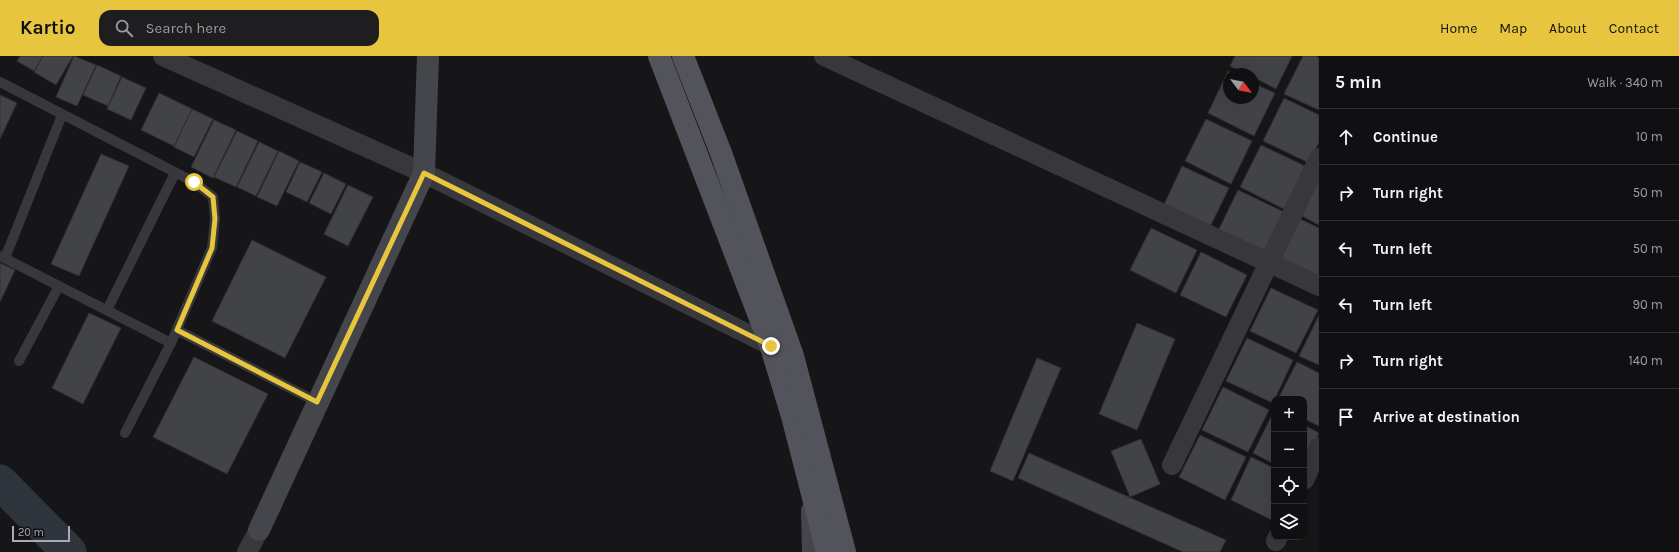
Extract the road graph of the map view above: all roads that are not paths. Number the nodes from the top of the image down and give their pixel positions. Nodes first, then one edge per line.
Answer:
1 (163, 56) edge
2 (428, 56) edge
3 (659, 56) edge
4 (683, 56) edge
5 (824, 56) edge
6 (0, 82) edge
7 (62, 115) junction
8 (1319, 158) edge
9 (175, 172) junction
10 (424, 173) junction
11 (3, 257) edge
12 (1268, 262) junction
13 (59, 286) junction
14 (1319, 286) edge
15 (107, 310) junction
16 (177, 330) junction
17 (172, 343) junction
18 (771, 346) junction
19 (793, 356) junction
20 (19, 361) dead end
21 (317, 402) junction
22 (125, 433) dead end
23 (1319, 447) edge
24 (1172, 465) dead end
25 (1307, 473) edge
26 (811, 490) junction
27 (259, 530) joint
28 (247, 552) edge
29 (813, 552) edge
30 (827, 552) edge
31 (845, 552) edge

1 - 10 street
2 - 10 street
3 - 18 main road
4 - 19 main road
5 - 12 street
6 - 7 lane
7 - 9 lane
7 - 11 lane
8 - 12 street
9 - 15 lane
9 - 16 lane
10 - 18 street
10 - 21 street
11 - 13 lane
12 - 14 street
12 - 24 street
13 - 15 lane
13 - 20 lane
15 - 17 lane
16 - 17 lane
16 - 21 lane
17 - 22 lane
18 - 19 street
18 - 26 main road
19 - 31 main road
21 - 27 street
23 - 25 street
26 - 29 street
26 - 30 main road
27 - 28 street

